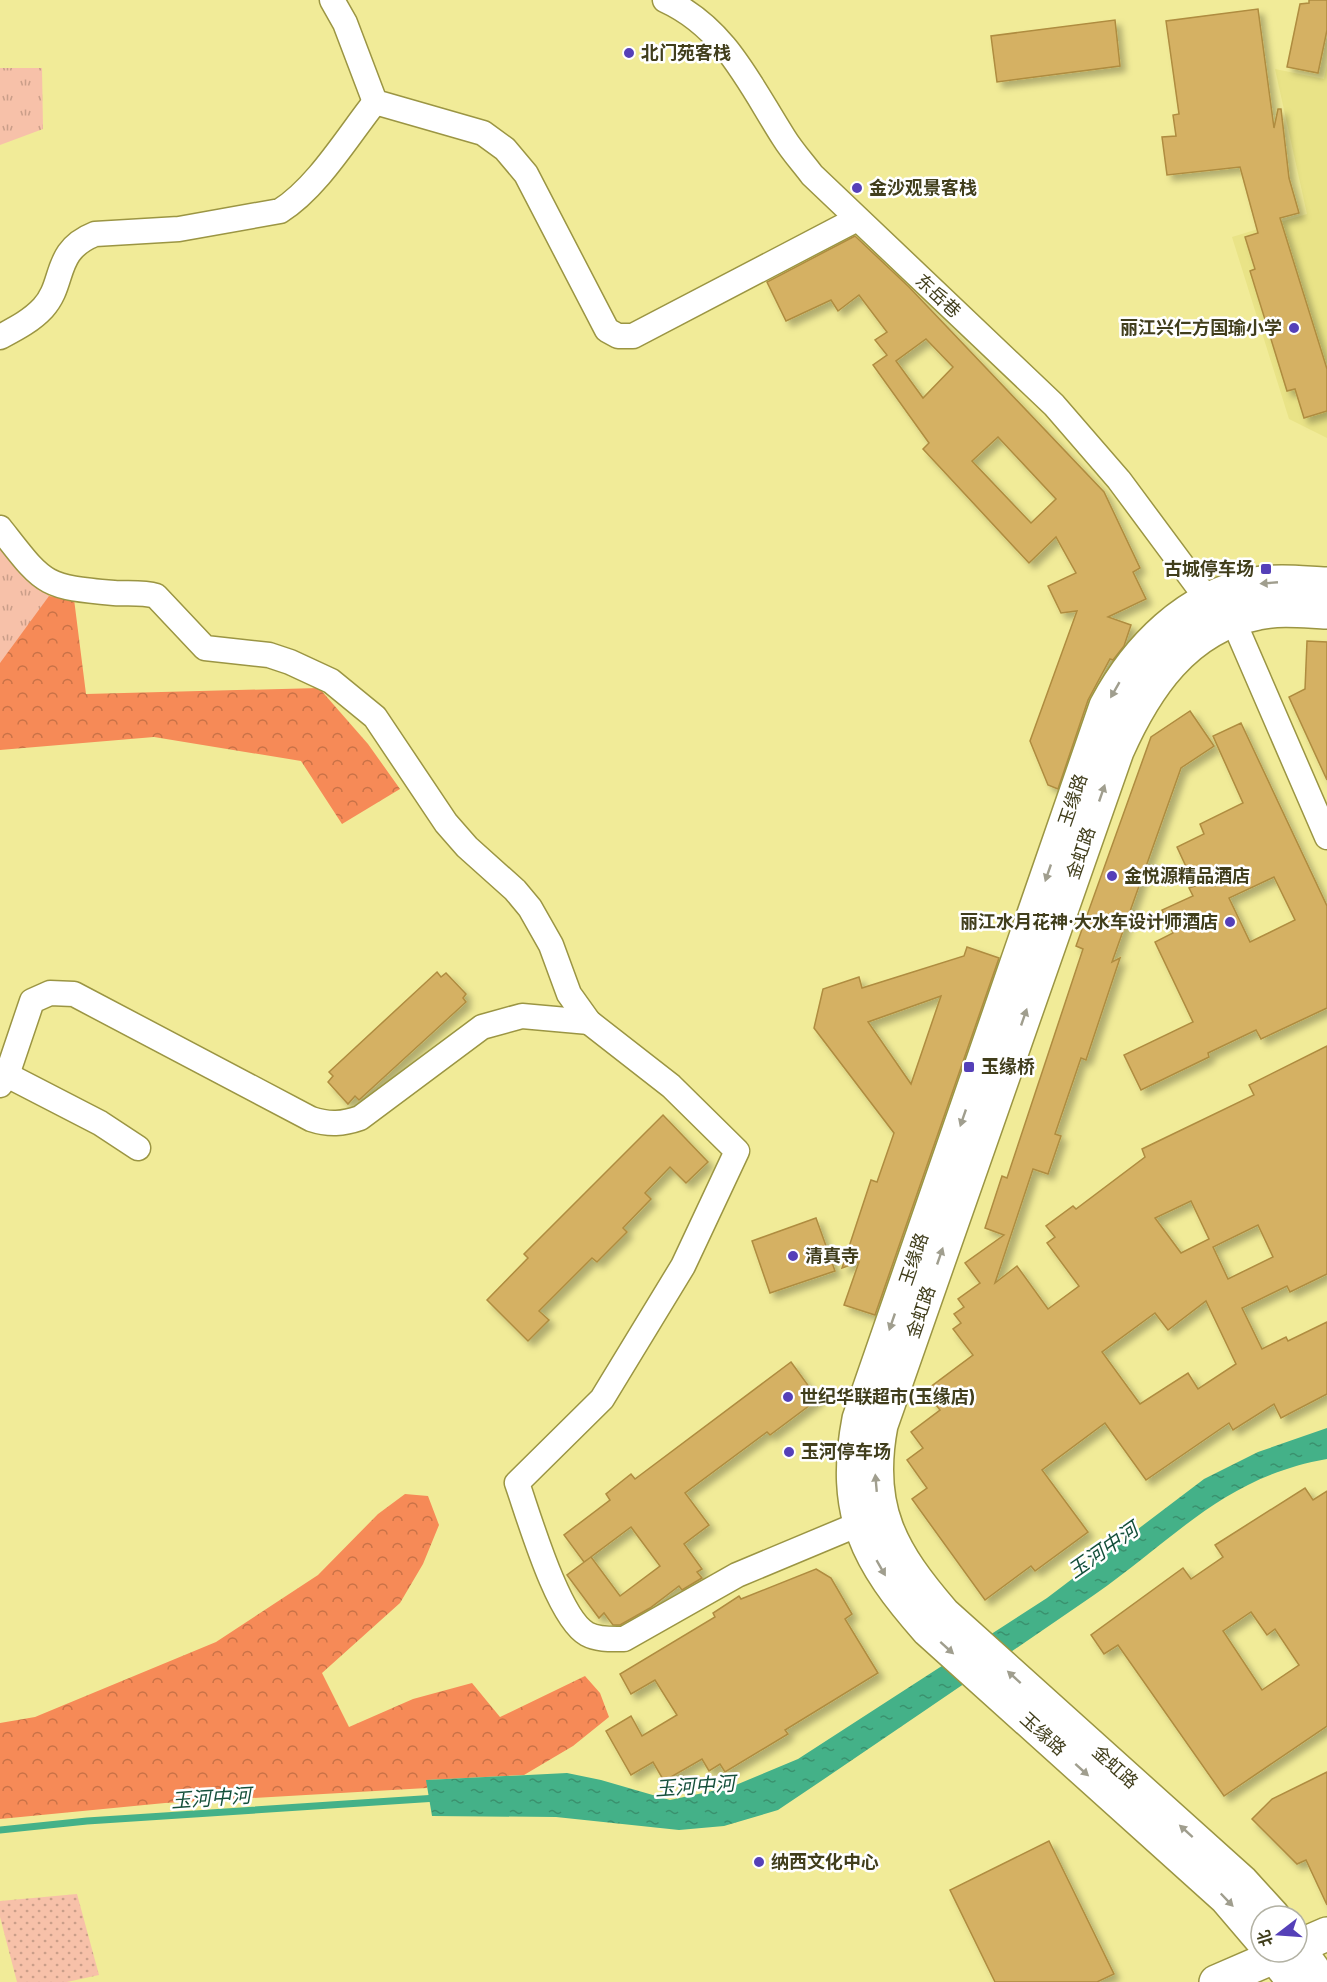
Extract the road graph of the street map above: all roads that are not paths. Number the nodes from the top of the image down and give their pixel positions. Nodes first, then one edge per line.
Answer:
1 (332, 0) edge
2 (665, 0) edge
3 (375, 102) junction
4 (857, 219) junction
5 (0, 337) edge
6 (0, 528) edge
7 (1327, 584) edge
8 (1208, 600) junction
9 (1327, 612) edge
10 (1233, 620) junction
11 (1327, 837) edge
12 (589, 1022) junction
13 (3, 1080) edge
14 (138, 1148) dead end
15 (859, 1524) junction
16 (916, 1599) junction
17 (1048, 1723) junction
18 (1262, 1904) edge
19 (1249, 1920) edge
20 (1327, 1934) edge
21 (1309, 1950) edge
22 (1290, 1964) edge
23 (1216, 1982) edge

1 - 3 street
2 - 4 street, 东岳巷
3 - 4 street
3 - 5 street
4 - 8 street, 东岳巷
6 - 12 street
7 -> 8 main road, 玉缘路
8 -> 15 main road, 玉缘路
9 - 10 main road, 金虹路
10 - 11 street
16 -> 10 main road, 金虹路
12 - 13 street
12 - 15 street
13 - 14 street
15 -> 16 main road, 玉缘路
16 - 17 main road, 金虹路
18 -> 17 main road, 金虹路
17 -> 19 main road, 玉缘路
20 - 21 main road
22 - 23 main road

